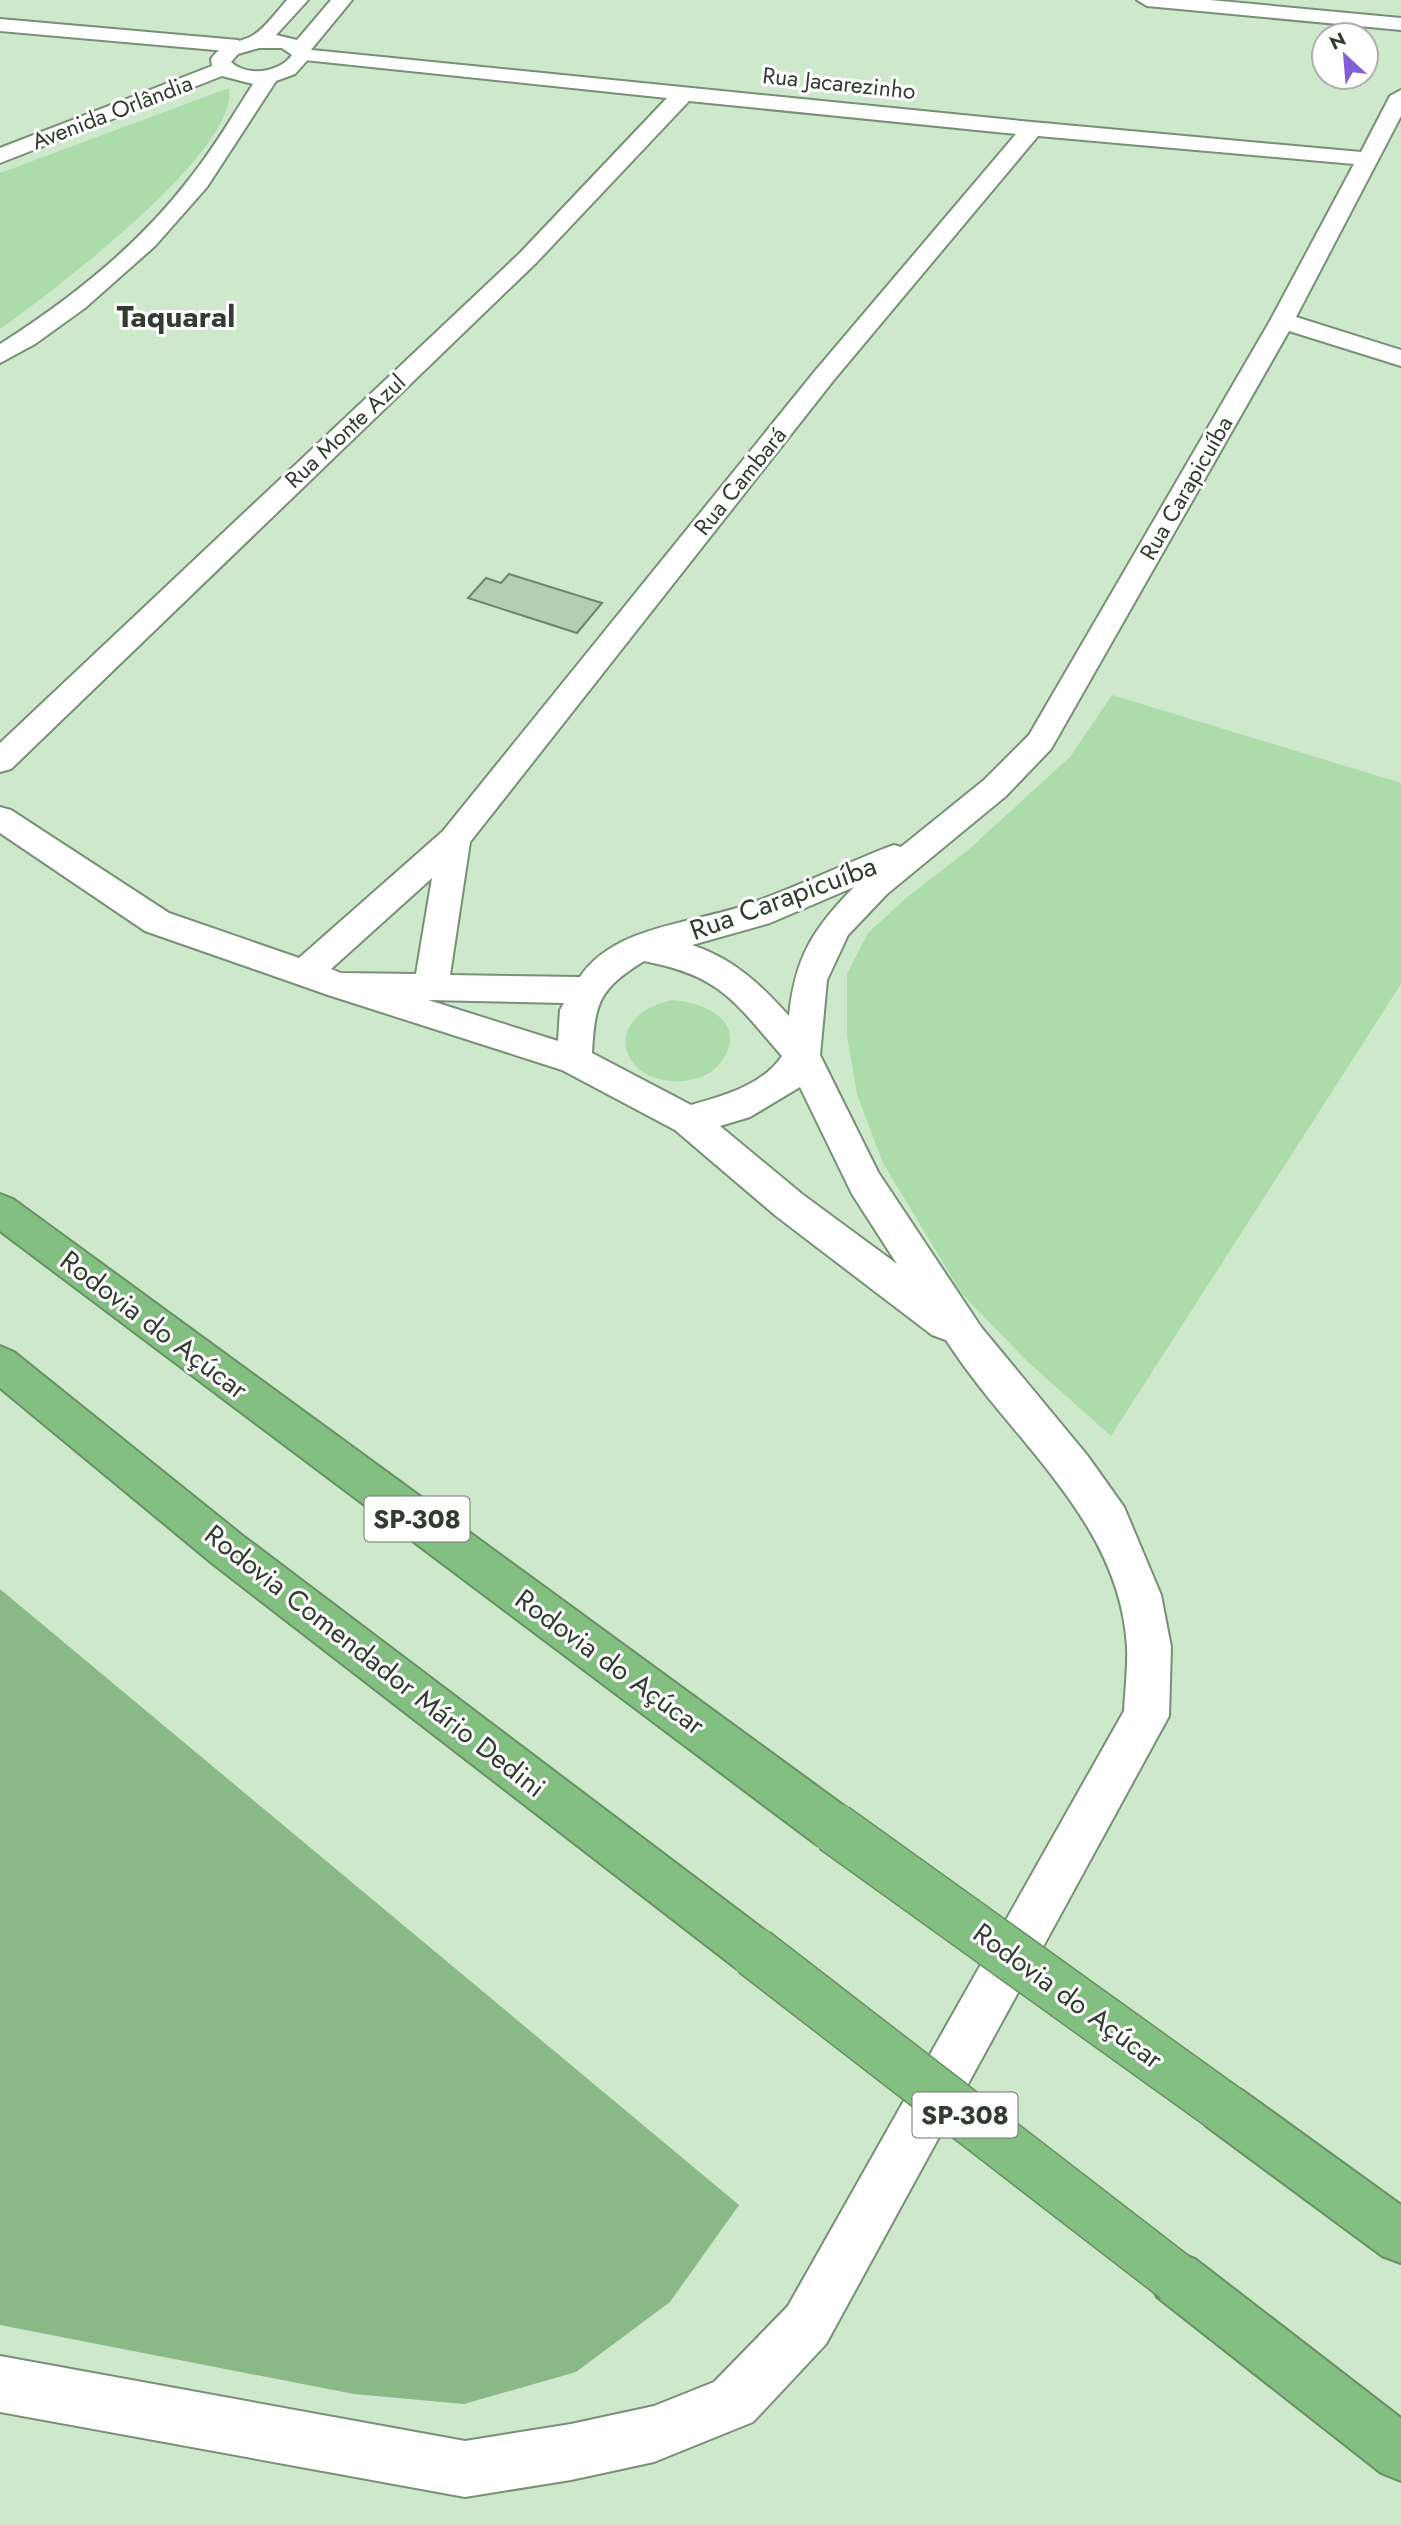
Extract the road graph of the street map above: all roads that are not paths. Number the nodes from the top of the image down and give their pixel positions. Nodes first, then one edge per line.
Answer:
1 (298, 0) edge
2 (342, 0) edge
3 (1147, 0) edge
4 (1401, 24) edge
5 (0, 25) edge
6 (248, 44) junction
7 (301, 53) junction
8 (224, 68) junction
9 (270, 75) junction
10 (683, 94) junction
11 (1401, 96) edge
12 (1032, 129) junction
13 (0, 156) edge
14 (1370, 159) junction
15 (1282, 321) junction
16 (0, 355) edge
17 (1401, 358) edge
18 (0, 761) edge
19 (0, 818) edge
20 (454, 839) junction
21 (925, 844) junction
22 (639, 948) junction
23 (304, 974) junction
24 (340, 986) junction
25 (431, 988) junction
26 (588, 990) junction
27 (802, 1055) junction
28 (574, 1060) junction
29 (688, 1120) junction
30 (0, 1210) edge
31 (967, 1339) junction
32 (0, 1364) edge
33 (1401, 2237) edge
34 (0, 2384) edge
35 (1401, 2453) edge

1 - 6 street
2 - 7 street
3 - 4 street
5 - 6 street
6 - 7 street, Rua Jacarezinho
6 - 8 street
7 - 9 street
7 - 10 street, Rua Jacarezinho
8 - 9 street
8 - 13 street, Avenida Orlândia
9 - 16 street
10 - 12 street, Rua Jacarezinho
10 - 18 street, Rua Monte Azul
11 - 14 street, Rua Carapicuíba
12 - 14 street, Rua Jacarezinho
12 - 20 street, Rua Cambará
14 - 15 street, Rua Carapicuíba
15 - 17 street
15 - 21 street, Rua Carapicuíba
19 - 23 street
20 - 23 street, Rua Cambará
20 - 25 street, Rua Cambará
21 - 22 street, Rua Carapicuíba
21 - 27 street, Rua Carapicuíba
22 - 26 street, Rua Carapicuíba
22 - 27 street, Rua Carapicuíba
23 - 24 street
24 - 25 street
24 - 28 street
25 - 26 street
26 - 28 street, Rua Carapicuíba
27 - 29 street
27 - 31 street
28 - 29 street
29 - 31 street
30 - 33 highway, Rodovia do Açúcar / SP-308, bridge
31 - 34 street
32 - 35 highway, Rodovia Comendador Mário Dedini / SP-308, bridge

